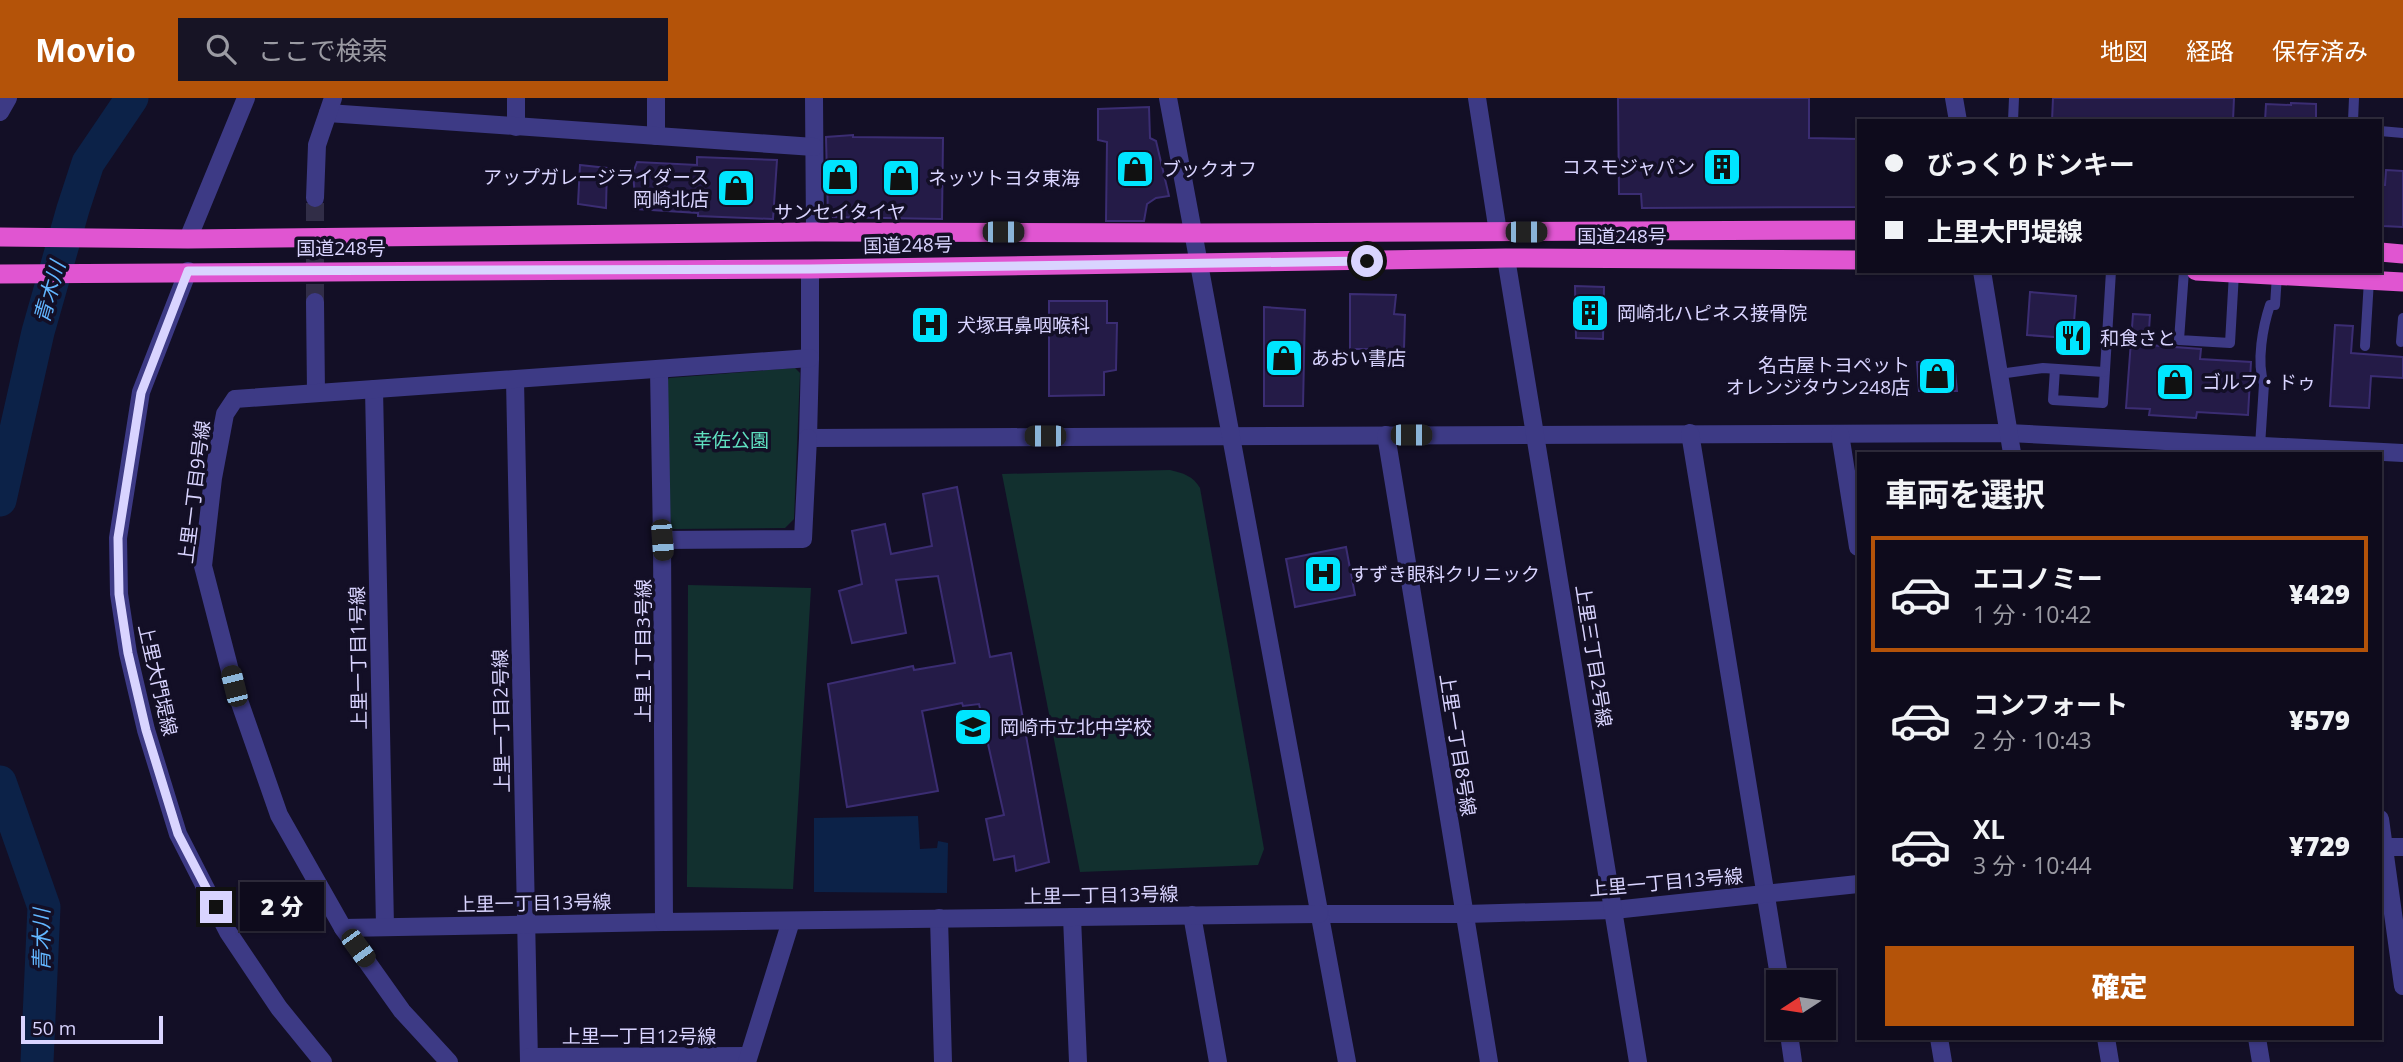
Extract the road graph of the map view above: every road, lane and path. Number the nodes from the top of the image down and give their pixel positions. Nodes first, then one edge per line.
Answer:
1 (8, 98) edge
2 (246, 98) edge
3 (516, 98) edge
4 (656, 98) edge
5 (814, 98) edge
6 (1168, 98) edge
7 (1477, 98) edge
8 (1954, 98) edge
9 (2014, 98) edge
10 (2354, 98) edge
11 (330, 105) edge
12 (0, 112) edge
13 (1958, 119) edge
14 (2013, 119) edge
15 (2353, 119) edge
16 (516, 127) junction
17 (2382, 131) edge
18 (2403, 133) edge
19 (656, 136) junction
20 (814, 148) junction
21 (315, 198) tunnel mouth
22 (1857, 230) edge
23 (815, 232) junction
24 (1499, 232) junction
25 (1192, 233) junction
26 (0, 237) edge
27 (188, 239) junction
28 (2382, 252) edge
29 (2403, 254) edge
30 (1506, 258) junction
31 (1857, 260) edge
32 (1199, 264) junction
33 (810, 269) junction
34 (188, 271) junction
35 (1982, 273) edge
36 (2110, 273) edge
37 (2183, 273) edge
38 (2234, 273) joint
39 (0, 274) edge
40 (2277, 275) junction
41 (2369, 280) junction
42 (2403, 282) edge
43 (315, 302) tunnel mouth
44 (2403, 318) edge
45 (2401, 342) edge
46 (2365, 346) dead end
47 (810, 358) junction
48 (2055, 369) junction
49 (659, 370) junction
50 (2105, 372) junction
51 (1999, 374) junction
52 (516, 380) junction
53 (374, 389) junction
54 (316, 393) junction
55 (1690, 433) junction
56 (2008, 433) junction
57 (1536, 434) junction
58 (1840, 434) junction
59 (1229, 435) junction
60 (1385, 435) junction
61 (808, 438) junction
62 (2260, 446) junction
63 (2168, 447) edge
64 (2329, 451) edge
65 (2012, 452) edge
66 (2366, 452) edge
67 (2382, 452) edge
68 (2403, 453) edge
69 (662, 540) junction
70 (1857, 541) edge
71 (2382, 847) edge
72 (2403, 847) edge
73 (1857, 884) edge
74 (1766, 895) junction
75 (1614, 910) junction
76 (1319, 914) junction
77 (1465, 914) junction
78 (1192, 915) junction
79 (1072, 917) junction
80 (939, 918) junction
81 (791, 920) junction
82 (664, 922) junction
83 (526, 925) junction
84 (385, 926) junction
85 (343, 928) junction
86 (1778, 970) edge
87 (2403, 986) edge
88 (1790, 1040) edge
89 (1939, 1040) edge
90 (2106, 1040) edge
91 (2257, 1040) edge
92 (747, 1059) edge
93 (529, 1060) edge
94 (323, 1062) edge
95 (449, 1062) edge
96 (943, 1062) edge
97 (1079, 1062) edge
98 (1218, 1062) edge
99 (1348, 1062) edge
100 (1489, 1062) edge
101 (1638, 1062) edge
102 (1793, 1062) edge
103 (1943, 1062) edge
104 (2110, 1062) edge
105 (2261, 1062) edge

1 - 12 street
2 - 27 street
3 - 16 street
4 - 19 street
5 - 20 street
6 - 25 street
7 - 24 street
8 - 13 street
9 - 14 lane
10 - 15 lane
11 - 16 street
11 - 21 street
16 - 19 street
17 - 18 lane
19 - 20 street
20 - 23 street
22 - 24 highway, 国道248号
23 - 25 highway, 国道248号
23 - 27 highway, 国道248号
24 - 25 highway, 国道248号
25 - 32 street
26 - 27 highway, 国道248号
28 - 29 highway
30 - 31 highway, 国道248号
30 - 32 highway, 国道248号
30 - 57 street, 上里三丁目2号線
32 - 33 highway, 国道248号
32 - 59 street
33 - 34 highway, 国道248号
33 - 47 street
34 - 39 highway, 国道248号
34 - 94 street, 上里大門堤線
35 - 51 street
36 - 50 lane
37 - 38 lane
38 - 40 highway
40 - 41 highway
40 - 62 lane
41 - 42 highway
41 - 46 lane
43 - 54 street
44 - 45 lane
47 - 49 street, 上里一丁目9号線
47 - 61 street
48 - 50 lane
48 - 50 lane
48 - 51 lane
49 - 52 street, 上里一丁目9号線
49 - 69 street, 上里１丁目3号線
51 - 56 street
52 - 53 street, 上里一丁目9号線
52 - 83 street, 上里一丁目2号線
53 - 54 street, 上里一丁目9号線
53 - 84 street, 上里一丁目1号線
54 - 85 street, 上里一丁目9号線
55 - 57 street
55 - 58 street
55 - 74 street
56 - 58 street
56 - 63 street
56 - 65 street
57 - 60 street
57 - 75 street, 上里三丁目2号線
58 - 70 street
59 - 60 street
59 - 61 street
59 - 76 street
60 - 77 street, 上里一丁目8号線
61 - 69 street
62 - 63 street
62 - 64 street
64 - 66 street
67 - 68 street
69 - 82 street, 上里１丁目3号線
71 - 72 street
71 - 87 street
73 - 74 street, 上里一丁目13号線
74 - 75 street, 上里一丁目13号線
74 - 86 street
75 - 77 street, 上里一丁目13号線
75 - 101 street, 上里三丁目2号線
76 - 77 street, 上里一丁目13号線
76 - 78 street, 上里一丁目13号線
76 - 99 street
77 - 100 street, 上里一丁目8号線
78 - 79 street, 上里一丁目13号線
78 - 98 street
79 - 80 street, 上里一丁目13号線
79 - 97 street
80 - 81 street, 上里一丁目13号線
80 - 96 street
81 - 82 street, 上里一丁目13号線
81 - 92 street
82 - 83 street, 上里一丁目13号線
83 - 84 street, 上里一丁目13号線
83 - 93 street, 上里一丁目2号線
84 - 85 street, 上里一丁目13号線
85 - 95 street, 上里一丁目9号線
88 - 102 street
89 - 103 street
90 - 104 street
91 - 105 street
92 - 93 street, 上里一丁目12号線

